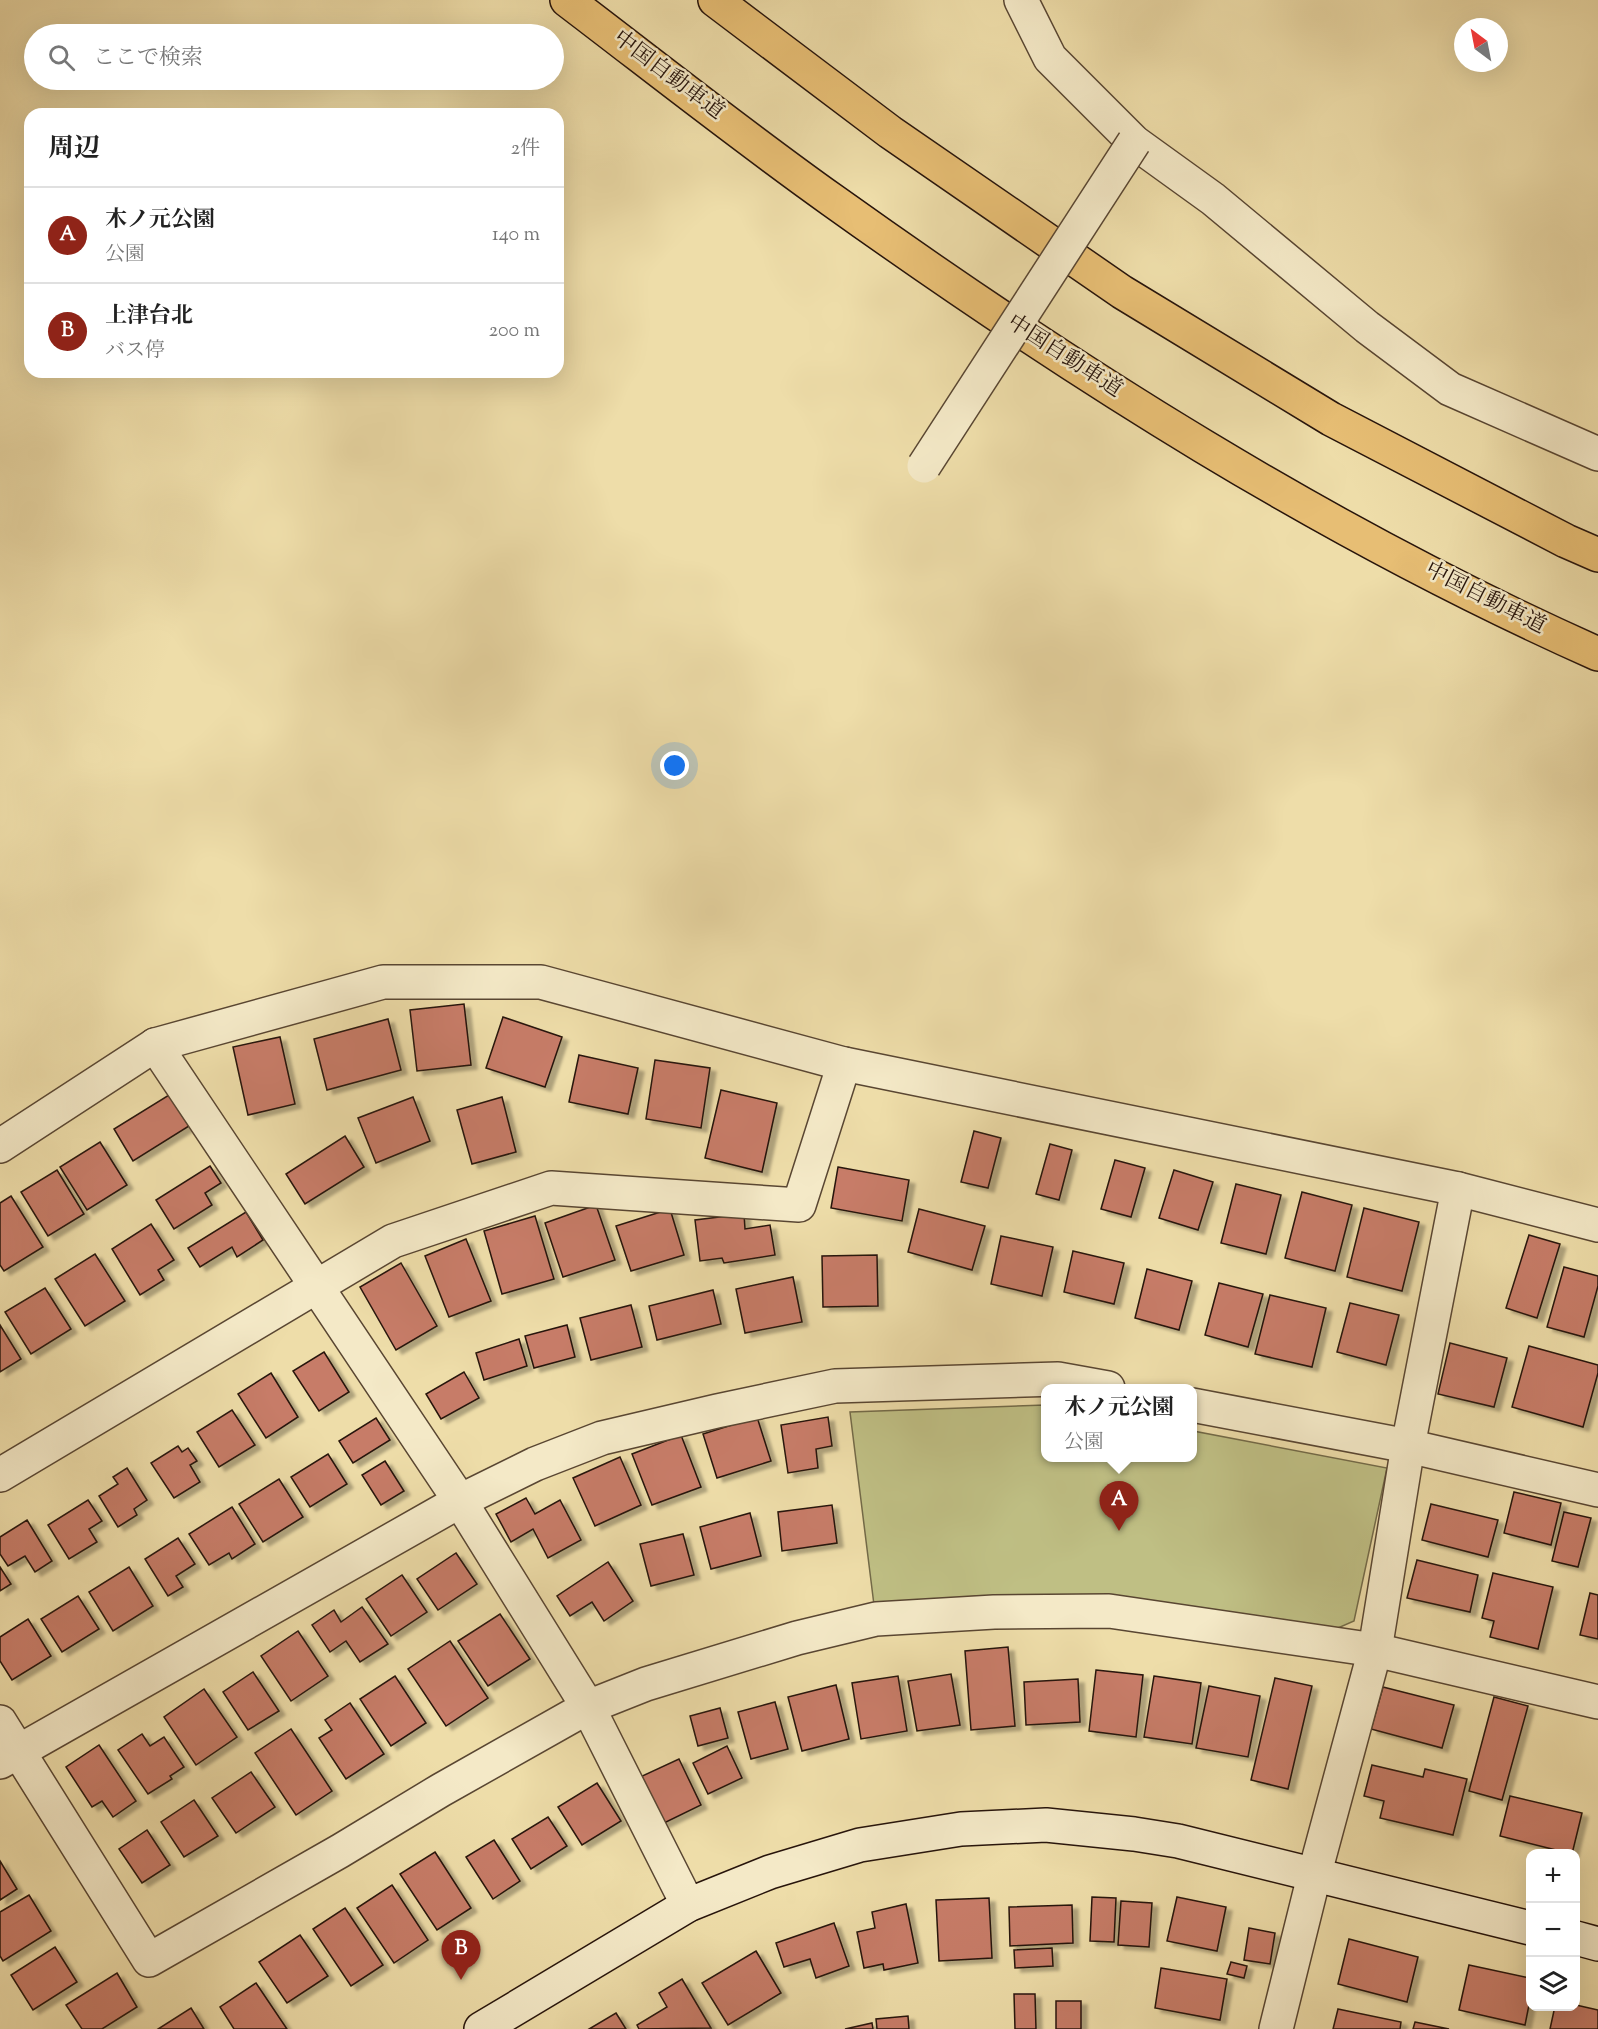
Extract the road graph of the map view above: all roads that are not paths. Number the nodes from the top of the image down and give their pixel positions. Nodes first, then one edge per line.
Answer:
1 (567, 0) edge
2 (715, 0) edge
3 (1021, 0) edge
4 (1134, 142) junction
5 (1598, 454) edge
6 (924, 466) dead end
7 (1598, 555) edge
8 (1598, 654) edge
9 (155, 1045) junction
10 (844, 1064) junction
11 (0, 1146) edge
12 (1458, 1189) junction
13 (1598, 1225) edge
14 (316, 1287) junction
15 (1083, 1384) edge
16 (1197, 1406) edge
17 (1408, 1446) junction
18 (0, 1475) edge
19 (1598, 1490) edge
20 (460, 1502) junction
21 (1375, 1650) junction
22 (1598, 1702) edge
23 (588, 1707) junction
24 (0, 1722) edge
25 (9, 1757) edge
26 (1314, 1876) junction
27 (688, 1905) junction
28 (1526, 1927) edge
29 (1580, 1939) edge
30 (1598, 1944) edge
31 (481, 2029) edge
32 (1276, 2029) edge

1 - 8 highway, 中国自動車道
2 - 7 highway
3 - 4 street
4 - 5 street
4 - 6 street, bridge
9 - 10 street
9 - 11 street
9 - 14 street
10 - 12 street
10 - 14 street
12 - 13 street
12 - 17 street
14 - 18 street
14 - 20 street
15 - 20 street
16 - 17 street
17 - 19 street
17 - 21 street
20 - 23 street
20 - 25 street
21 - 22 street
21 - 23 street
21 - 26 street
23 - 25 street
23 - 27 street
24 - 25 street
26 - 27 street
26 - 28 street
26 - 32 street
27 - 31 street
29 - 30 street

